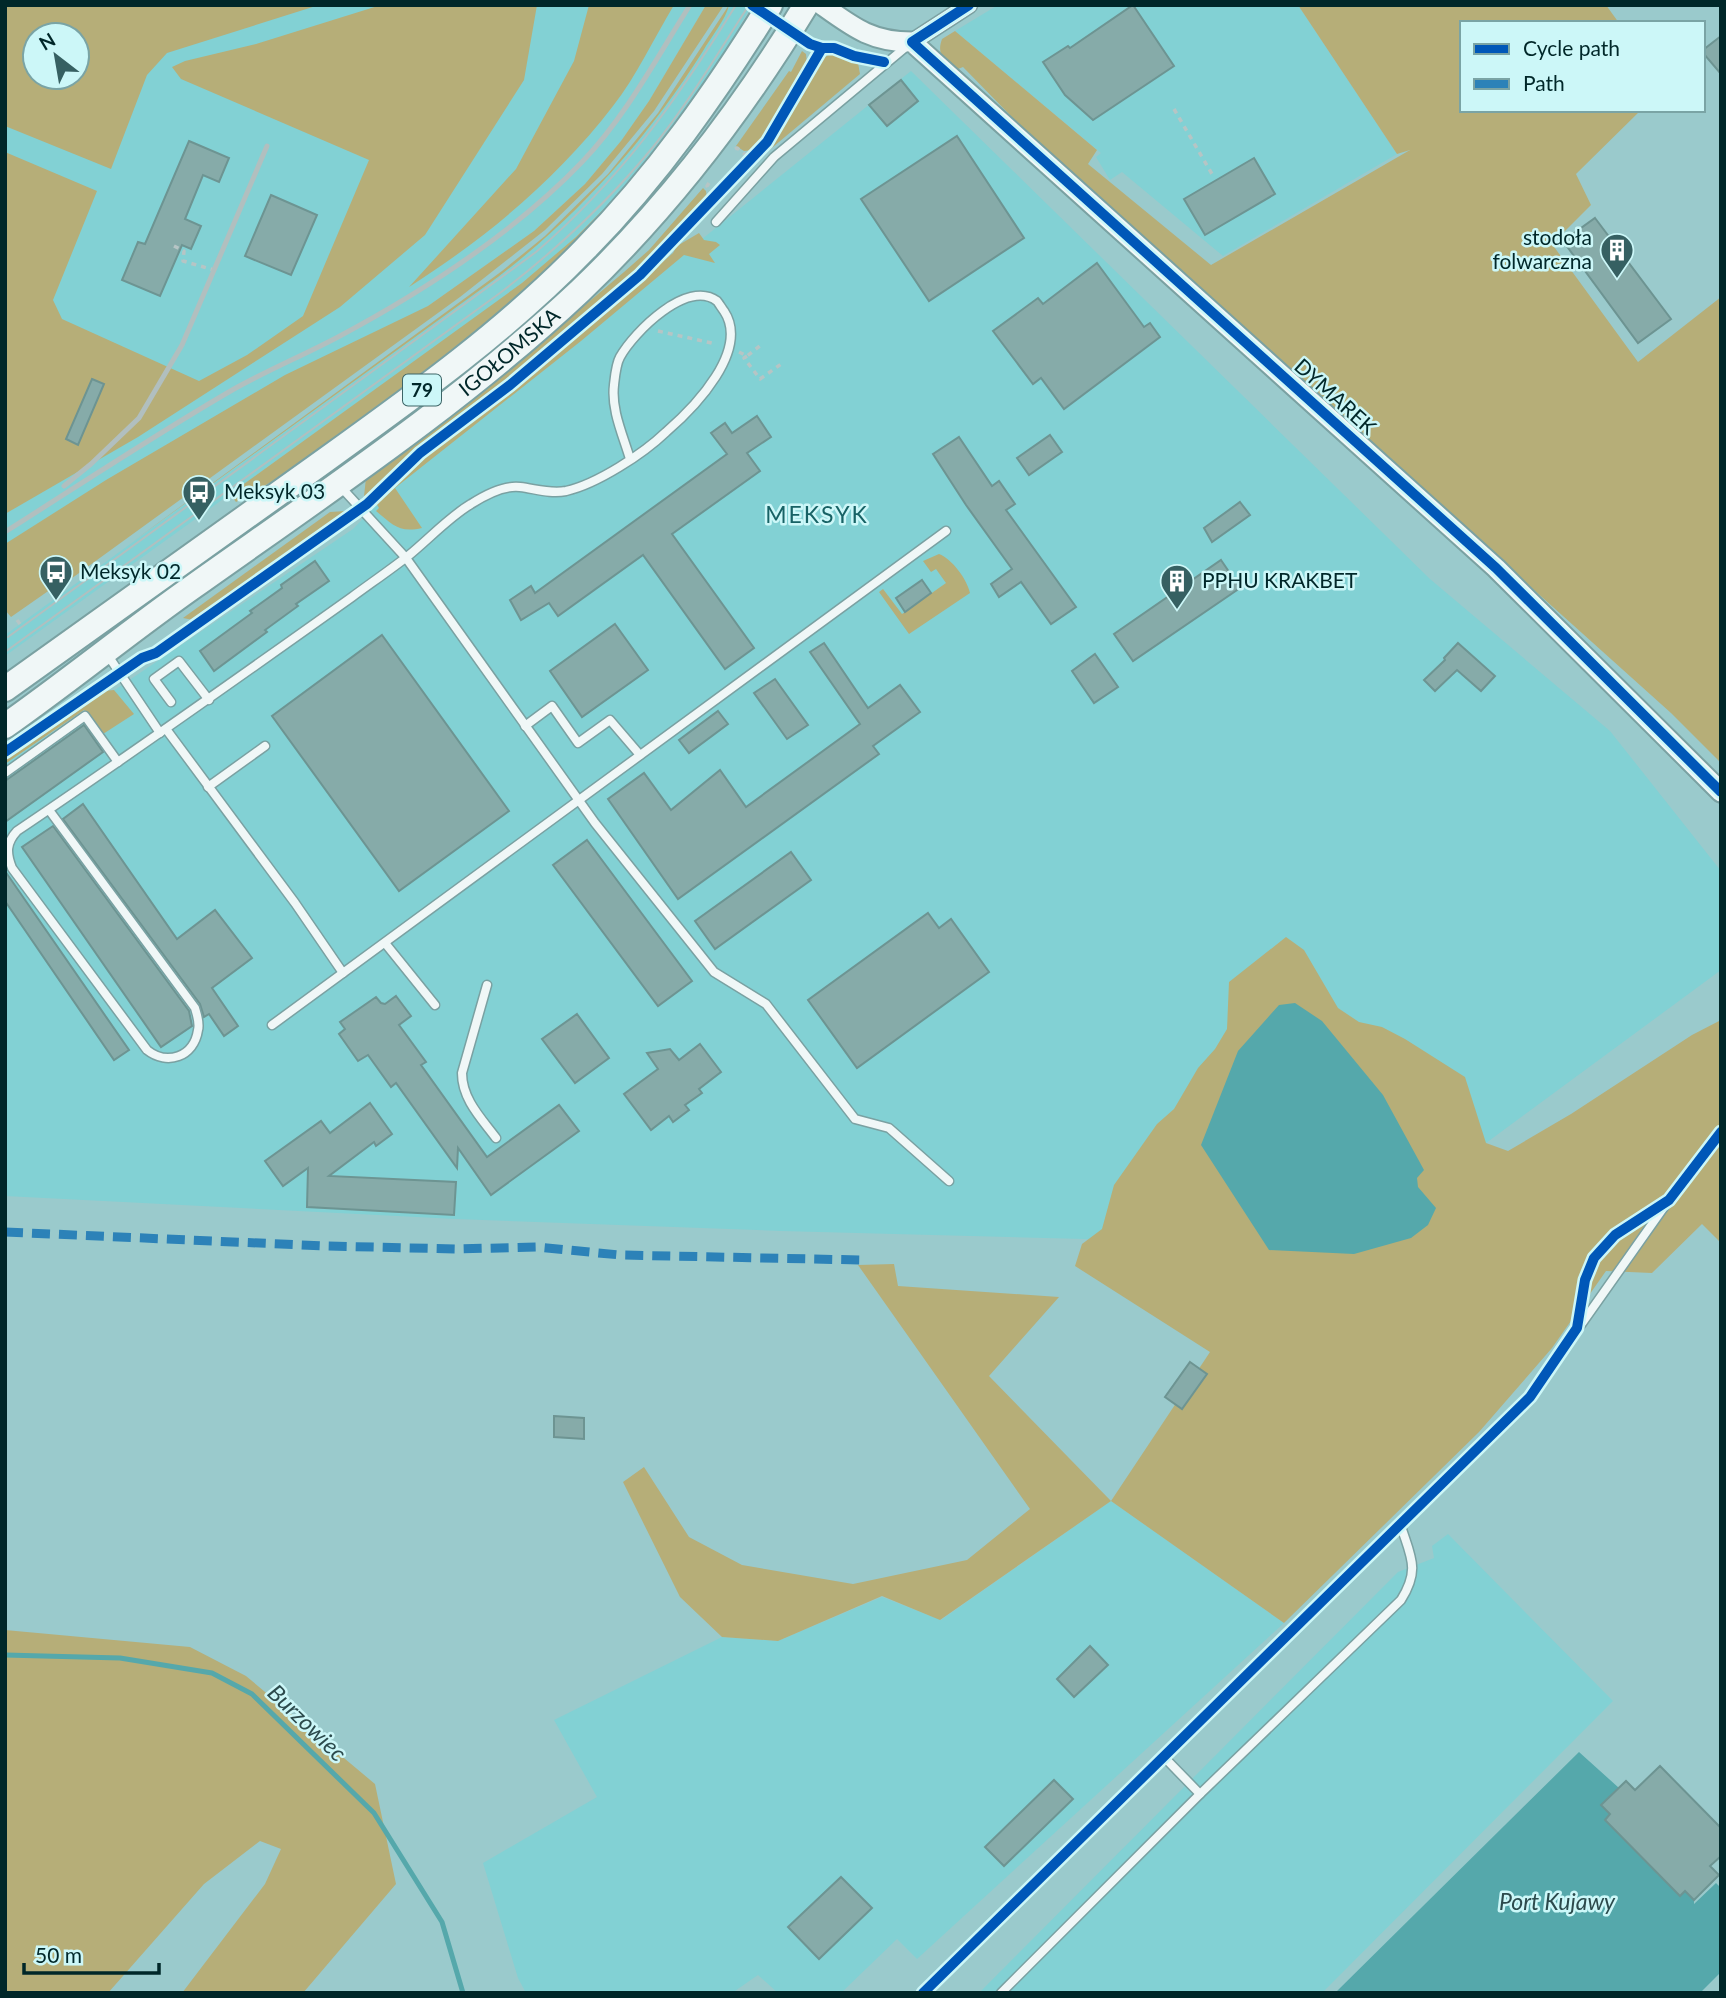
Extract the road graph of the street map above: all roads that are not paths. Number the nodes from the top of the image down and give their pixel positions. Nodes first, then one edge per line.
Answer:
1 (770, 5) edge
2 (806, 5) edge
3 (822, 5) edge
4 (969, 5) edge
5 (912, 42) junction
6 (716, 222) dead end
7 (630, 459) junction
8 (338, 484) junction
9 (946, 531) dead end
10 (405, 558) junction
11 (105, 650) junction
12 (5, 689) edge
13 (209, 700) junction
14 (171, 702) dead end
15 (5, 726) edge
16 (525, 726) junction
17 (163, 731) junction
18 (265, 746) dead end
19 (640, 755) junction
20 (118, 762) junction
21 (5, 773) edge
22 (208, 787) junction
23 (1721, 792) edge
24 (579, 801) junction
25 (49, 810) junction
26 (385, 943) junction
27 (343, 973) junction
28 (487, 985) dead end
29 (435, 1005) dead end
30 (272, 1025) dead end
31 (1721, 1132) edge
32 (496, 1138) dead end
33 (949, 1181) dead end
34 (1400, 1523) junction
35 (1163, 1756) junction
36 (1200, 1794) junction
37 (923, 1993) edge
38 (1001, 1993) edge

1 - 12 main road, IGOŁOMSKA / 79
2 - 8 main road, IGOŁOMSKA / 79
3 - 5 street
4 - 5 street
5 - 6 lane
5 - 23 street, DYMAREK
7 - 7 lane
7 - 10 lane
8 - 10 lane
8 - 11 main road, IGOŁOMSKA / 79
9 - 19 lane
10 - 13 lane
10 - 16 lane
11 - 15 main road, IGOŁOMSKA / 79
11 - 17 lane
13 - 14 lane
13 - 17 lane
16 - 19 lane
16 - 24 lane
17 - 20 lane
17 - 22 lane
18 - 22 lane
19 - 24 lane
20 - 21 lane
20 - 25 lane
22 - 27 lane
24 - 26 lane
24 - 33 lane
25 - 25 lane
26 - 27 lane
26 - 29 lane
27 - 30 lane
28 - 32 lane
31 - 34 lane
34 - 35 lane
34 - 36 lane
35 - 36 lane
35 - 37 lane
36 - 38 lane

